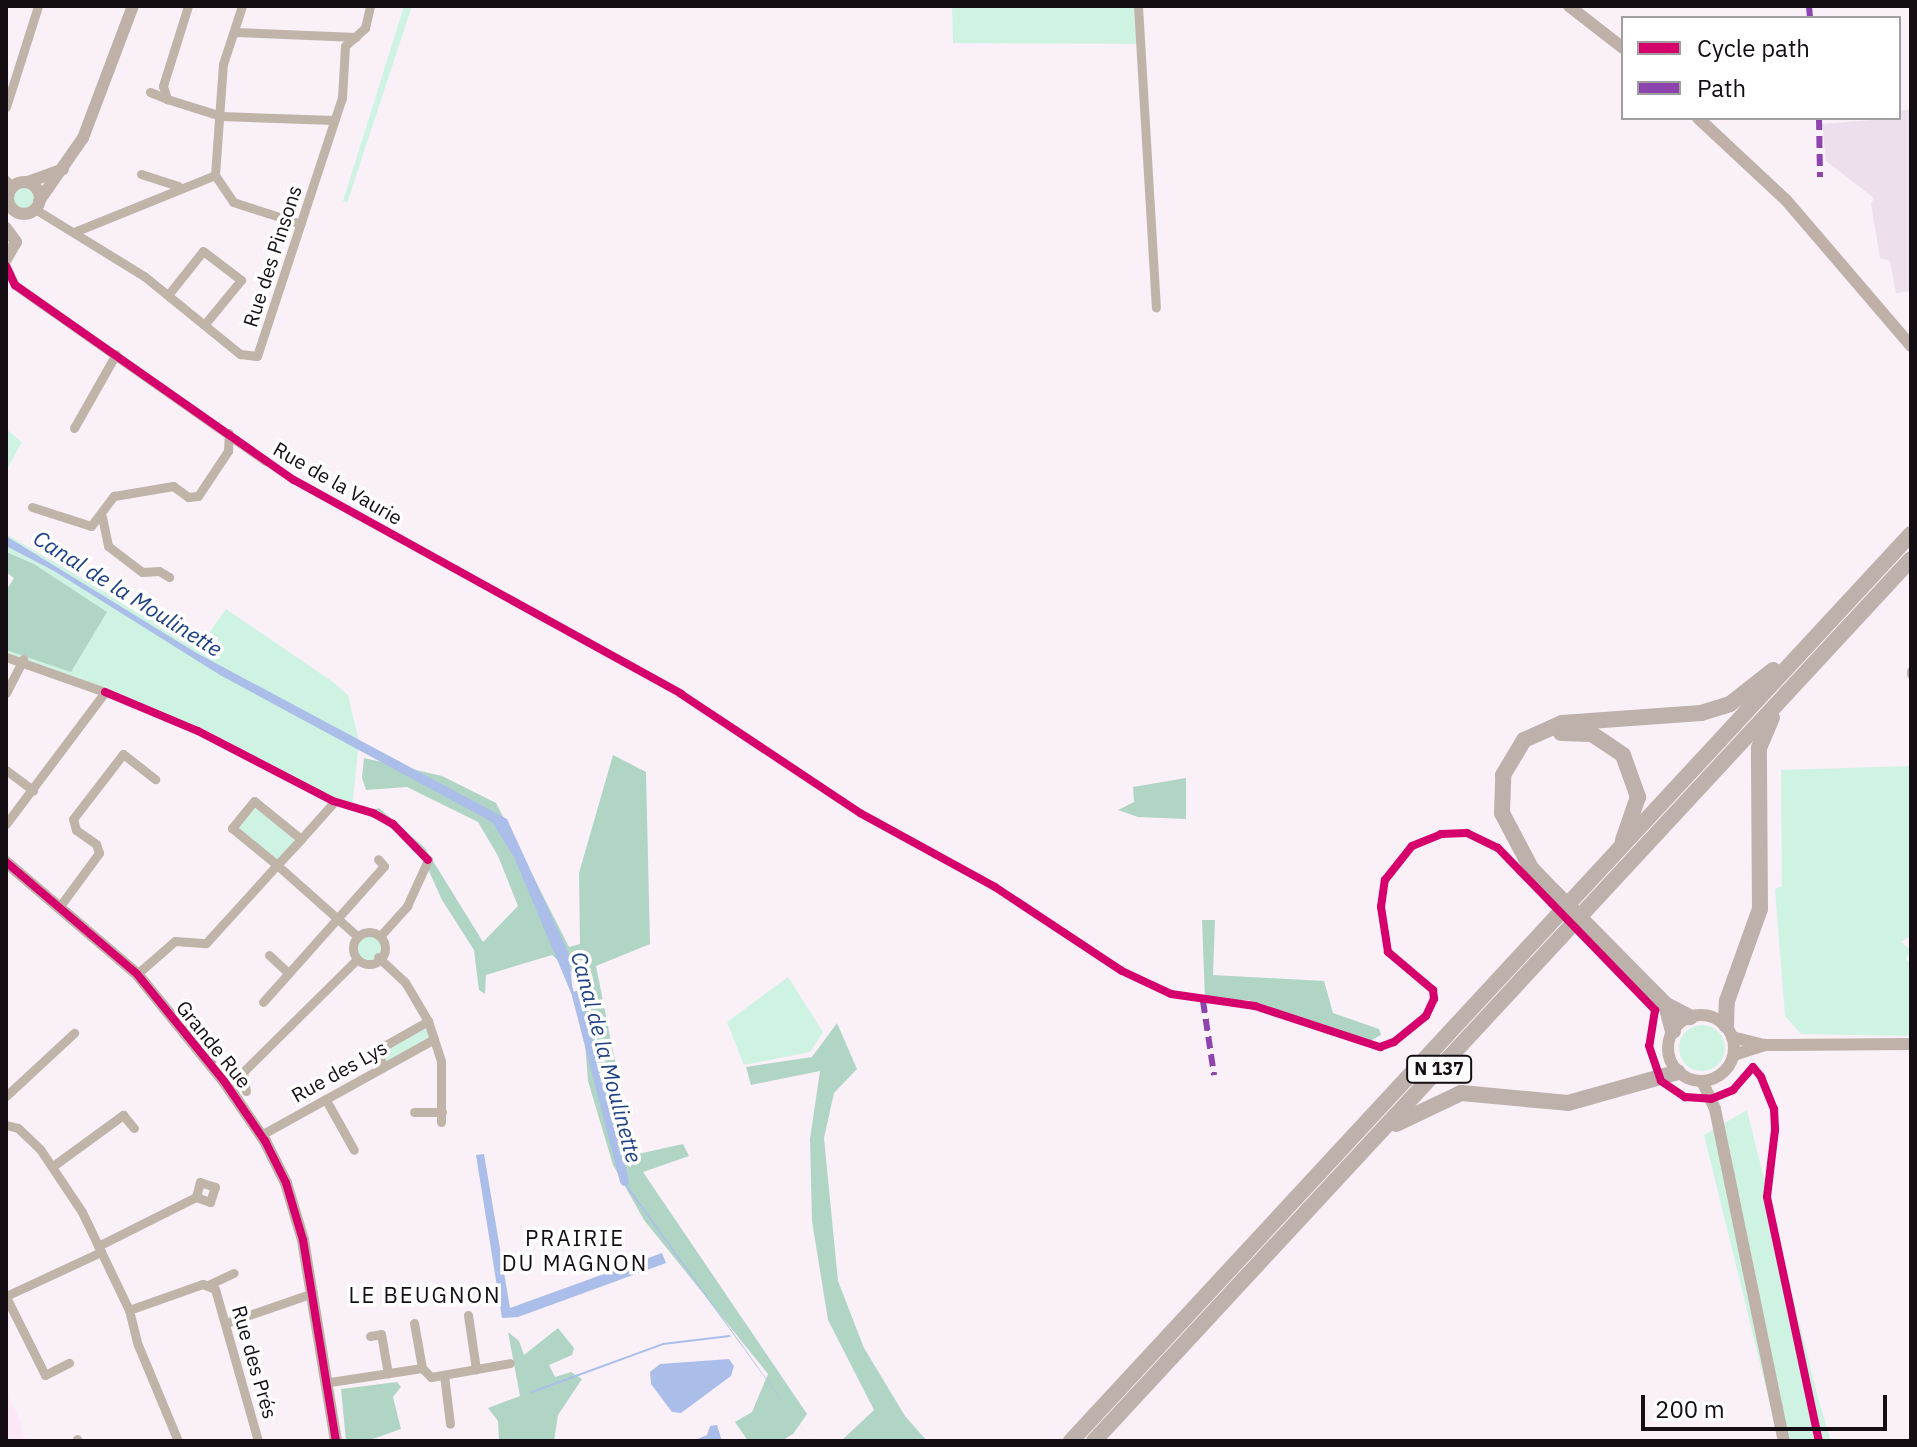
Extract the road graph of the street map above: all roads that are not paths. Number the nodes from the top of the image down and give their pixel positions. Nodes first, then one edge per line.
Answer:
1 (38, 6) edge
2 (133, 6) edge
3 (188, 6) edge
4 (242, 6) edge
5 (370, 6) edge
6 (1138, 6) edge
7 (1569, 6) edge
8 (234, 32) junction
9 (339, 36) junction
10 (356, 37) junction
11 (345, 46) junction
12 (1621, 46) edge
13 (6, 107) edge
14 (221, 116) junction
15 (334, 120) junction
16 (1700, 120) edge
17 (66, 168) junction
18 (141, 174) dead end
19 (215, 175) junction
20 (28, 182) junction
21 (9, 184) edge
22 (166, 187) junction
23 (7, 204) edge
24 (33, 208) junction
25 (301, 224) junction
26 (10, 232) edge
27 (74, 232) junction
28 (6, 259) edge
29 (6, 266) edge
30 (15, 285) junction
31 (6, 292) edge
32 (168, 295) junction
33 (1156, 307) dead end
34 (204, 325) junction
35 (1911, 346) edge
36 (116, 354) junction
37 (74, 428) dead end
38 (229, 433) junction
39 (265, 461) dead end
40 (32, 507) dead end
41 (102, 517) junction
42 (1911, 534) edge
43 (1911, 559) edge
44 (169, 577) dead end
45 (1857, 593) junction
46 (6, 657) edge
47 (23, 659) junction
48 (6, 693) edge
49 (1784, 696) junction
50 (6, 770) edge
51 (155, 779) dead end
52 (33, 790) junction
53 (334, 802) dead end
54 (6, 824) edge
55 (301, 839) junction
56 (1617, 853) junction
57 (378, 859) dead end
58 (428, 860) dead end
59 (6, 862) edge
60 (277, 865) junction
61 (1550, 888) junction
62 (60, 906) junction
63 (338, 919) junction
64 (382, 934) junction
65 (358, 937) junction
66 (269, 955) dead end
67 (378, 957) junction
68 (355, 961) junction
69 (287, 972) junction
70 (137, 974) junction
71 (263, 1002) dead end
72 (1666, 1005) junction
73 (1690, 1017) junction
74 (428, 1021) junction
75 (1673, 1031) junction
76 (1729, 1031) junction
77 (74, 1033) dead end
78 (434, 1039) junction
79 (1911, 1044) edge
80 (1765, 1045) junction
81 (1734, 1055) junction
82 (383, 1067) junction
83 (243, 1072) junction
84 (1678, 1072) junction
85 (1718, 1076) junction
86 (224, 1081) junction
87 (1702, 1081) junction
88 (246, 1091) dead end
89 (6, 1096) edge
90 (326, 1100) junction
91 (1715, 1109) junction
92 (414, 1112) dead end
93 (6, 1125) edge
94 (134, 1128) dead end
95 (261, 1135) junction
96 (1378, 1135) junction
97 (354, 1150) dead end
98 (53, 1166) junction
99 (196, 1197) dead end
100 (100, 1249) junction
101 (234, 1273) dead end
102 (210, 1284) junction
103 (313, 1293) junction
104 (7, 1298) edge
105 (129, 1310) junction
106 (468, 1315) dead end
107 (226, 1323) junction
108 (414, 1323) dead end
109 (370, 1336) dead end
110 (69, 1363) dead end
111 (510, 1363) dead end
112 (422, 1368) junction
113 (476, 1369) junction
114 (388, 1373) junction
115 (444, 1375) junction
116 (330, 1382) junction
117 (450, 1424) dead end
118 (178, 1441) edge
119 (258, 1441) edge
120 (336, 1441) edge
121 (1071, 1441) edge
122 (1094, 1441) edge
123 (1784, 1441) edge

1 - 13 street
2 - 17 street
3 - 14 street
4 - 8 street
5 - 10 street
6 - 33 street
7 - 12 street
8 - 9 street
8 - 14 street
9 - 10 street
9 - 11 street
10 - 11 street
11 - 15 street, Rue des Pinsons
14 - 15 street
14 - 19 street
15 - 25 street, Rue des Pinsons
16 - 35 street
17 - 20 street
17 - 24 street
18 - 22 street
19 - 22 street
19 - 25 street
20 - 21 street
20 - 24 street
21 - 23 street
22 - 27 street
23 - 24 street
24 - 26 street
24 - 27 street, Rue des Pinsons
25 - 34 street, Rue des Pinsons
26 - 28 street
27 - 32 street, Rue des Pinsons
29 - 30 street
30 - 31 street
30 - 36 street, Rue de la Vaurie
32 - 34 street, Rue des Pinsons
32 - 34 street
36 - 37 street
36 - 38 street, Rue de la Vaurie
38 - 39 street, Rue de la Vaurie
38 - 41 street
40 - 41 street
41 - 44 street
42 - 45 highway, N 137
43 - 49 highway, N 137
45 - 56 highway, N 137
45 - 61 highway
46 - 47 street
47 - 48 street
47 - 52 street
49 - 76 highway
49 - 96 highway, N 137
50 - 52 street
51 - 62 street
52 - 54 street
53 - 55 street
55 - 60 street
55 - 60 street
56 - 61 highway
56 - 121 highway, N 137
57 - 63 street
58 - 64 street
59 - 62 street, Grande Rue
60 - 63 street
60 - 70 street
61 - 72 highway, bridge
62 - 70 street, Grande Rue
63 - 65 street
63 - 69 street
64 - 65 street
64 - 67 street
65 - 68 street
66 - 69 street
67 - 68 street
67 - 74 street
68 - 83 street
69 - 71 street
70 - 86 street, Grande Rue
72 - 73 highway
72 - 75 highway
73 - 75 street
73 - 76 street
74 - 78 street
74 - 82 street
75 - 84 street
76 - 80 street
76 - 81 street
77 - 89 street
78 - 82 street, Rue des Lys
78 - 92 street
79 - 80 street
80 - 81 street
81 - 85 street
82 - 90 street, Rue des Lys
83 - 86 street
83 - 88 street
84 - 87 street
84 - 96 highway
85 - 87 street
85 - 91 street
86 - 95 street, Grande Rue
87 - 91 street
90 - 95 street, Rue des Lys
90 - 97 street
91 - 123 street
93 - 98 street
94 - 98 street
95 - 103 street, Grande Rue
96 - 122 highway, N 137
98 - 100 street
99 - 100 street
100 - 104 street
100 - 105 street
101 - 102 street
102 - 105 street
102 - 107 street, Rue des Prés
103 - 107 street
103 - 116 street, Grande Rue
104 - 110 street
105 - 118 street
106 - 113 street
107 - 119 street, Rue des Prés
108 - 112 street
109 - 114 street
111 - 113 street
112 - 114 street
112 - 115 street
113 - 115 street
114 - 116 street
115 - 117 street
116 - 120 street, Grande Rue

